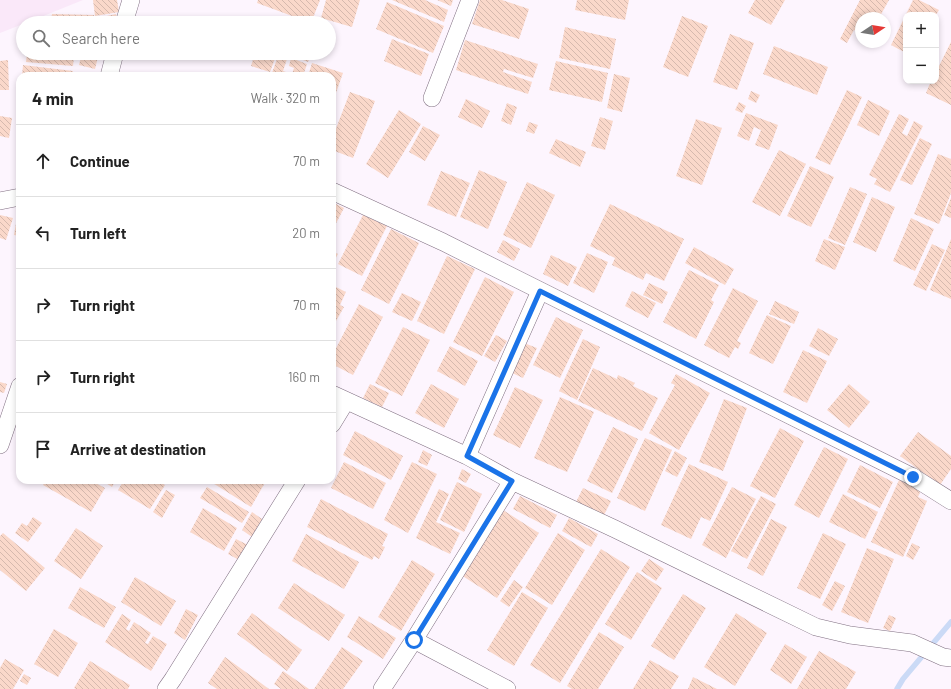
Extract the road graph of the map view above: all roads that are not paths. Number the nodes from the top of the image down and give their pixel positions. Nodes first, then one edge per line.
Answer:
1 (131, 0) edge
2 (470, 0) edge
3 (126, 16) edge
4 (114, 60) edge
5 (110, 72) edge
6 (432, 98) dead end
7 (336, 193) edge
8 (16, 198) edge
9 (0, 201) edge
10 (540, 291) junction
11 (339, 397) edge
12 (16, 398) edge
13 (336, 409) edge
14 (0, 446) edge
15 (467, 456) junction
16 (512, 481) junction
17 (295, 484) edge
18 (951, 500) edge
19 (414, 640) junction
20 (945, 657) edge
21 (166, 689) edge
22 (382, 689) edge
23 (507, 689) edge

1 - 3 street
2 - 6 street
4 - 5 street
7 - 10 street
8 - 9 street
10 - 15 street
10 - 18 street
11 - 13 street
11 - 15 street
12 - 14 street
15 - 16 street
16 - 19 street
16 - 20 street
17 - 21 street
19 - 22 street
19 - 23 street

